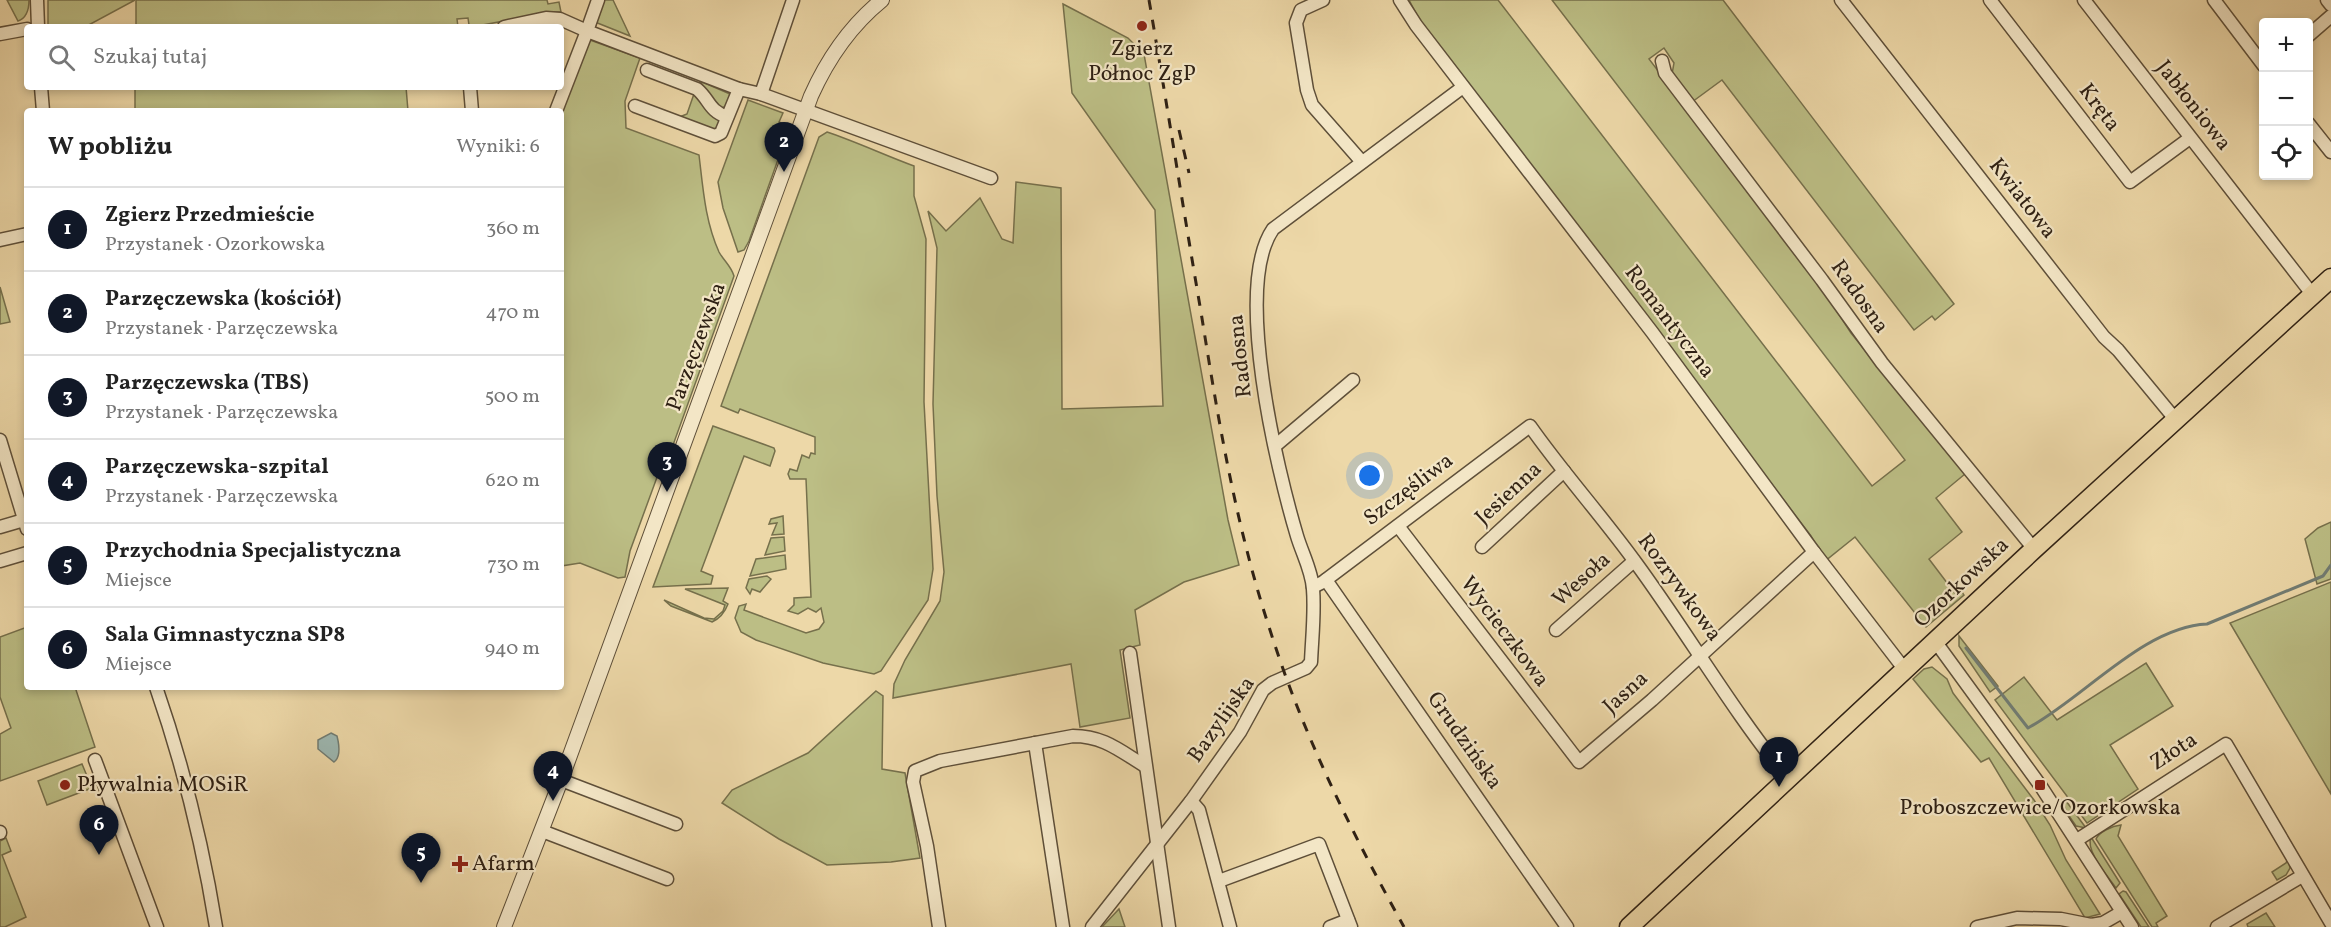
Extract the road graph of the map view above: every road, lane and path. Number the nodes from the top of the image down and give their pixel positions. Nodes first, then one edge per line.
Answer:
1 (37, 0) edge
2 (598, 0) edge
3 (793, 0) edge
4 (882, 0) edge
5 (1323, 0) edge
6 (1400, 0) edge
7 (1841, 0) edge
8 (1990, 0) edge
9 (2084, 0) edge
10 (2214, 0) edge
11 (2327, 0) edge
12 (2331, 5) edge
13 (2331, 16) edge
14 (38, 24) edge
15 (518, 24) edge
16 (24, 30) edge
17 (587, 31) junction
18 (2313, 32) edge
19 (0, 34) edge
20 (2259, 59) edge
21 (1662, 61) dead end
22 (647, 70) dead end
23 (1463, 87) junction
24 (740, 89) junction
25 (41, 90) edge
26 (470, 90) edge
27 (761, 94) junction
28 (635, 106) dead end
29 (43, 108) edge
30 (472, 108) edge
31 (557, 108) edge
32 (806, 110) junction
33 (727, 117) junction
34 (2310, 126) edge
35 (2190, 138) junction
36 (2331, 152) edge
37 (1362, 162) junction
38 (991, 178) dead end
39 (24, 235) edge
40 (0, 240) edge
41 (2331, 278) edge
42 (2312, 294) junction
43 (1353, 380) dead end
44 (2175, 419) junction
45 (1530, 426) joint
46 (0, 440) edge
47 (1275, 446) junction
48 (1564, 471) junction
49 (24, 518) edge
50 (24, 524) edge
51 (1398, 526) junction
52 (0, 527) edge
53 (1482, 548) dead end
54 (2034, 549) junction
55 (1814, 552) junction
56 (24, 554) edge
57 (0, 561) edge
58 (1635, 561) junction
59 (1326, 579) junction
60 (1313, 587) junction
61 (1557, 630) dead end
62 (1935, 641) junction
63 (1130, 653) dead end
64 (1700, 654) junction
65 (1905, 670) junction
66 (157, 690) edge
67 (1035, 743) junction
68 (95, 760) dead end
69 (1579, 762) joint
70 (1145, 766) junction
71 (1788, 779) junction
72 (561, 780) junction
73 (1191, 801) junction
74 (676, 824) dead end
75 (542, 831) junction
76 (2077, 840) junction
77 (1156, 847) junction
78 (2302, 876) junction
79 (667, 879) dead end
80 (1219, 881) junction
81 (2122, 912) junction
82 (2331, 923) edge
83 (1349, 924) edge
84 (157, 927) edge
85 (216, 927) edge
86 (504, 927) edge
87 (939, 927) edge
88 (1063, 927) edge
89 (1092, 927) edge
90 (1168, 927) edge
91 (1230, 927) edge
92 (1330, 927) edge
93 (1567, 927) edge
94 (1629, 927) edge
95 (1977, 927) edge
96 (2132, 927) edge
97 (2217, 927) edge

1 - 14 street
2 - 17 street
3 - 27 street
4 - 32 street, Parzęczewska
5 - 37 street
6 - 23 street, Romantyczna
7 - 44 street, Kwiatowa
8 - 35 street, Kręta
9 - 35 street, Jabłoniowa
10 - 20 street
11 - 12 street
13 - 18 street
15 - 17 street
16 - 19 street
17 - 24 street
17 - 31 street
21 - 54 street, Radosna
22 - 33 street
23 - 37 street, Radosna
23 - 55 street, Romantyczna
24 - 27 street
24 - 33 street
25 - 29 street
26 - 30 street
27 - 32 street
28 - 33 street
32 - 38 street
32 - 72 street, Parzęczewska
34 - 36 street
35 - 42 street, Jabłoniowa
37 - 47 street, Radosna
39 - 40 street
41 - 42 main road, Ozorkowska
42 - 44 main road, Ozorkowska
43 - 47 street
44 - 54 main road, Ozorkowska
45 - 48 street, Rozrywkowa
45 - 51 street, Szczęśliwa
46 - 49 street
47 - 60 street, Radosna
48 - 53 street, Jesienna
48 - 58 street, Rozrywkowa
50 - 52 street
51 - 59 street, Szczęśliwa
51 - 69 street, Wycieczkowa
54 - 62 main road, Ozorkowska
55 - 64 street, Jasna
55 - 65 street, Romantyczna
56 - 57 street
58 - 61 street, Wesoła
58 - 64 street, Rozrywkowa
59 - 60 street, Szczęśliwa
59 - 93 street, Grudzińska
60 - 73 street, Bazylijska
62 - 65 main road, Ozorkowska
62 - 76 street
63 - 70 street
64 - 69 street, Jasna
64 - 71 street, Rozrywkowa
65 - 71 main road, Ozorkowska
66 - 85 street
67 - 70 street
67 - 87 street
67 - 88 street
68 - 84 street
70 - 77 street
71 - 94 main road, Ozorkowska
72 - 74 street
72 - 75 street, Parzęczewska
73 - 77 street, Bazylijska
73 - 80 street
75 - 79 street
75 - 86 street, Parzęczewska
76 - 78 street, Złota
76 - 81 street
77 - 89 street, Bazylijska
77 - 90 street
78 - 82 street, Złota
78 - 97 street
80 - 83 street
80 - 91 street
81 - 95 street
81 - 96 street
83 - 92 street

